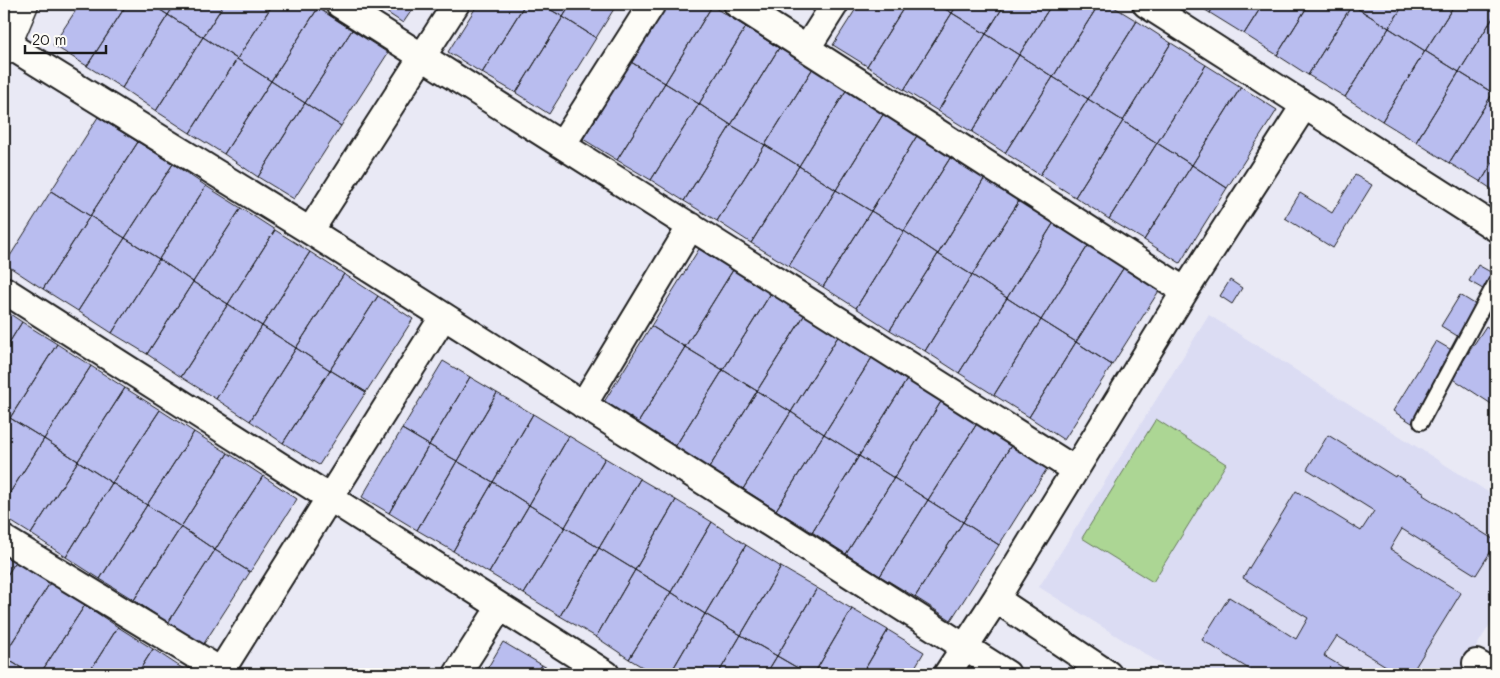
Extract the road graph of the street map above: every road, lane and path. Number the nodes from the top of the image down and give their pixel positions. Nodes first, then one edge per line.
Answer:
1 (24, 4) edge
2 (339, 4) edge
3 (456, 4) edge
4 (652, 4) edge
5 (737, 4) edge
6 (835, 4) edge
7 (1146, 4) edge
8 (5, 48) edge
9 (807, 48) junction
10 (422, 56) junction
11 (1304, 106) junction
12 (562, 145) junction
13 (691, 226) junction
14 (1496, 228) edge
15 (310, 231) junction
16 (1496, 282) edge
17 (4, 290) edge
18 (1185, 292) junction
19 (443, 317) junction
20 (583, 405) junction
21 (1421, 422) dead end
22 (1075, 470) junction
23 (331, 497) junction
24 (4, 539) edge
25 (996, 599) junction
26 (500, 607) junction
27 (964, 646) junction
28 (222, 673) edge
29 (457, 674) edge
30 (606, 674) edge
31 (947, 674) edge
32 (1007, 674) edge
33 (1108, 674) edge

1 - 8 street
2 - 10 street
3 - 10 street
4 - 12 street
5 - 9 street
6 - 9 street
7 - 11 street
8 - 15 street
9 - 18 street
10 - 12 street
10 - 15 street
11 - 14 street
11 - 18 street
12 - 13 street
13 - 20 street
13 - 22 street
15 - 19 street
16 - 21 lane
17 - 23 street
18 - 22 street
19 - 20 street
19 - 23 street
20 - 27 street
22 - 25 street
23 - 26 street
23 - 28 street
24 - 28 street
25 - 27 street
25 - 33 street
26 - 29 street
26 - 30 street
27 - 31 street
27 - 32 street

